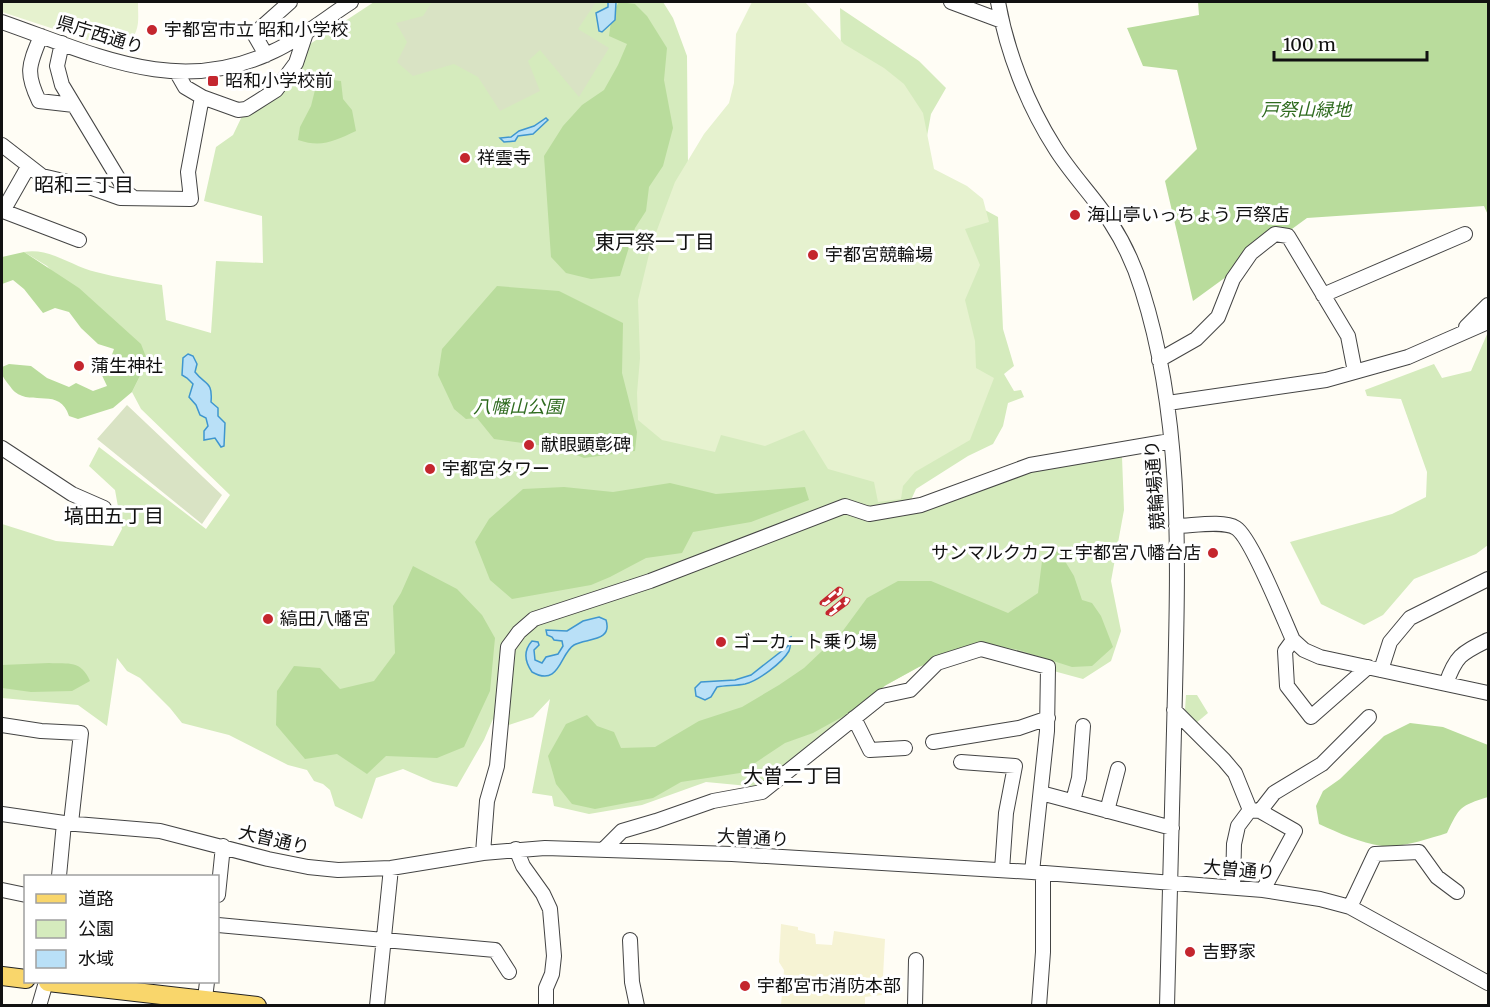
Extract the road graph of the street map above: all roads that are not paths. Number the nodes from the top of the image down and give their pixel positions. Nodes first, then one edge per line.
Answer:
1 (290, 2) edge
2 (351, 2) edge
3 (951, 2) edge
4 (998, 2) edge
5 (335, 7) edge
6 (1002, 21) junction
7 (2, 22) edge
8 (306, 33) junction
9 (41, 36) junction
10 (62, 43) junction
11 (266, 55) junction
12 (177, 73) junction
13 (202, 98) junction
14 (74, 105) junction
15 (2, 145) edge
16 (28, 167) junction
17 (134, 198) junction
18 (1465, 234) dead end
19 (79, 240) dead end
20 (1323, 295) junction
21 (1488, 305) edge
22 (1488, 322) edge
23 (1456, 336) junction
24 (1159, 360) junction
25 (1355, 372) junction
26 (1168, 403) junction
27 (1170, 441) junction
28 (2, 448) edge
29 (104, 508) dead end
30 (1176, 526) junction
31 (1488, 579) edge
32 (1293, 640) junction
33 (1488, 640) edge
34 (1374, 669) junction
35 (1446, 684) junction
36 (1488, 693) edge
37 (1174, 710) junction
38 (1369, 717) dead end
39 (854, 718) junction
40 (1048, 718) junction
41 (2, 725) edge
42 (1083, 726) dead end
43 (933, 742) dead end
44 (904, 748) dead end
45 (961, 762) dead end
46 (1118, 770) dead end
47 (1041, 792) junction
48 (1072, 801) junction
49 (1107, 811) junction
50 (1255, 811) junction
51 (2, 814) edge
52 (68, 823) junction
53 (1172, 828) junction
54 (223, 846) junction
55 (516, 849) junction
56 (603, 850) junction
57 (483, 854) junction
58 (391, 868) junction
59 (1002, 870) junction
60 (1038, 872) junction
61 (59, 875) edge
62 (1170, 882) junction
63 (219, 885) edge
64 (1233, 887) junction
65 (2, 890) edge
66 (1263, 890) junction
67 (1457, 892) dead end
68 (24, 895) edge
69 (1350, 907) junction
70 (219, 925) edge
71 (630, 940) dead end
72 (383, 941) junction
73 (916, 960) dead end
74 (509, 972) dead end
75 (2, 976) edge
76 (24, 979) edge
77 (46, 983) edge
78 (70, 983) edge
79 (1488, 983) edge
80 (205, 995) edge
81 (39, 1005) edge
82 (257, 1005) edge
83 (377, 1005) edge
84 (546, 1005) edge
85 (637, 1005) edge
86 (915, 1005) edge
87 (1039, 1005) edge
88 (1167, 1005) edge

1 - 11 street
2 - 5 street, 県庁西通り
3 - 6 street
4 - 6 street, 競輪場通り
5 - 8 street, 県庁西通り
6 - 24 street, 競輪場通り
7 - 9 street, 県庁西通り
8 - 11 street, 県庁西通り
8 - 13 street
9 - 10 street, 県庁西通り
9 - 14 street
10 - 12 street, 県庁西通り
10 - 14 street
11 - 12 street, 県庁西通り
12 - 13 street
13 - 17 street
14 - 17 street
15 - 16 street
16 - 17 street
16 - 19 street
18 - 20 street
20 - 24 street
20 - 25 street
21 - 23 street
22 - 23 street
23 - 25 street
24 - 26 street, 競輪場通り
25 - 26 street
26 - 27 street, 競輪場通り
27 - 30 street, 競輪場通り
27 - 57 street
28 - 29 street
30 - 32 street
30 - 37 street, 競輪場通り
31 - 34 street
32 - 34 street
32 - 34 street
33 - 35 street
34 - 35 street
35 - 36 street
37 - 50 street
37 - 53 street, 競輪場通り
38 - 50 street
39 - 40 street
39 - 44 street
39 - 56 street
40 - 43 street
40 - 47 street
41 - 52 street
42 - 48 street
45 - 59 street
46 - 49 street
47 - 48 street
47 - 60 street
48 - 49 street
49 - 53 street
50 - 64 street
50 - 66 street
51 - 52 street, 大曽通り
52 - 54 street, 大曽通り
52 - 61 street
53 - 62 street, 競輪場通り
54 - 58 street, 大曽通り
54 - 63 street
55 - 56 street, 大曽通り
55 - 57 street, 大曽通り
55 - 84 street
56 - 59 street, 大曽通り
57 - 58 street, 大曽通り
58 - 72 street
59 - 60 street, 大曽通り
60 - 62 street, 大曽通り
60 - 87 street
62 - 64 street, 大曽通り
62 - 88 street, 競輪場通り
64 - 66 street, 大曽通り
65 - 68 street
66 - 69 street, 大曽通り
67 - 69 street
69 - 79 street, 大曽通り
70 - 72 street
71 - 85 street
72 - 74 street
72 - 83 street
73 - 86 street
75 - 76 main road
77 - 81 street
78 - 80 main road
80 - 82 main road

